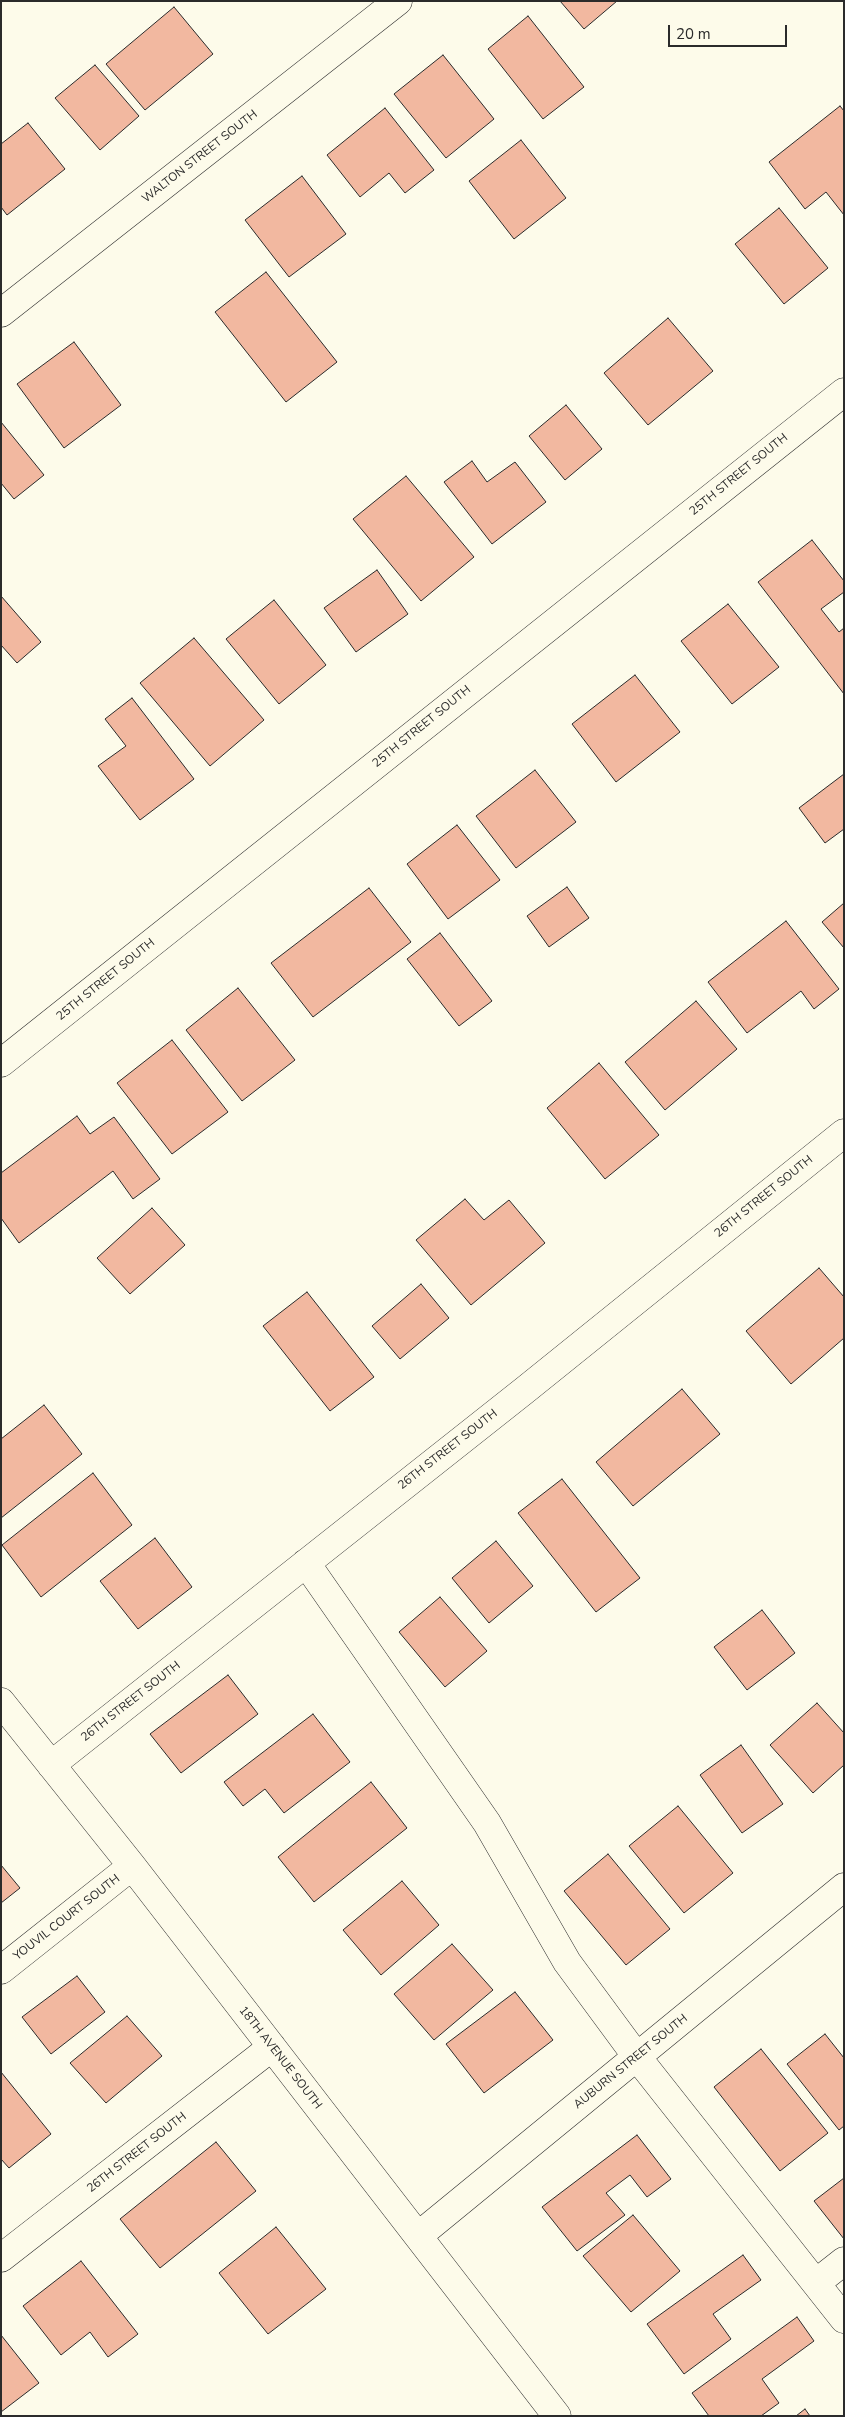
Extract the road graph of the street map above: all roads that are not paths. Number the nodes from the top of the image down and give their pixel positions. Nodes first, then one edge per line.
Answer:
1 (398, 1) edge
2 (1, 313) edge
3 (844, 392) edge
4 (1, 1063) edge
5 (844, 1133) edge
6 (306, 1563) junction
7 (1, 1702) edge
8 (51, 1765) junction
9 (132, 1866) junction
10 (844, 1887) edge
11 (1, 1970) edge
12 (272, 2047) junction
13 (637, 2057) junction
14 (418, 2236) junction
15 (1, 2258) edge
16 (844, 2260) edge
17 (816, 2283) junction
18 (844, 2319) edge
19 (557, 2416) edge

1 - 2 street, WALTON STREET SOUTH
3 - 4 street, 25TH STREET SOUTH
5 - 6 street, 26TH STREET SOUTH
6 - 8 street, 26TH STREET SOUTH
6 - 13 street
7 - 8 street, 18TH AVENUE SOUTH
8 - 9 street, 18TH AVENUE SOUTH
9 - 11 street, YOUVIL COURT SOUTH
9 - 12 street, 18TH AVENUE SOUTH
10 - 13 street, AUBURN STREET SOUTH
12 - 14 street, 18TH AVENUE SOUTH
12 - 15 street, 26TH STREET SOUTH
13 - 14 street, AUBURN STREET SOUTH
13 - 17 street
14 - 19 street, 18TH AVENUE SOUTH
16 - 17 street
17 - 18 street

